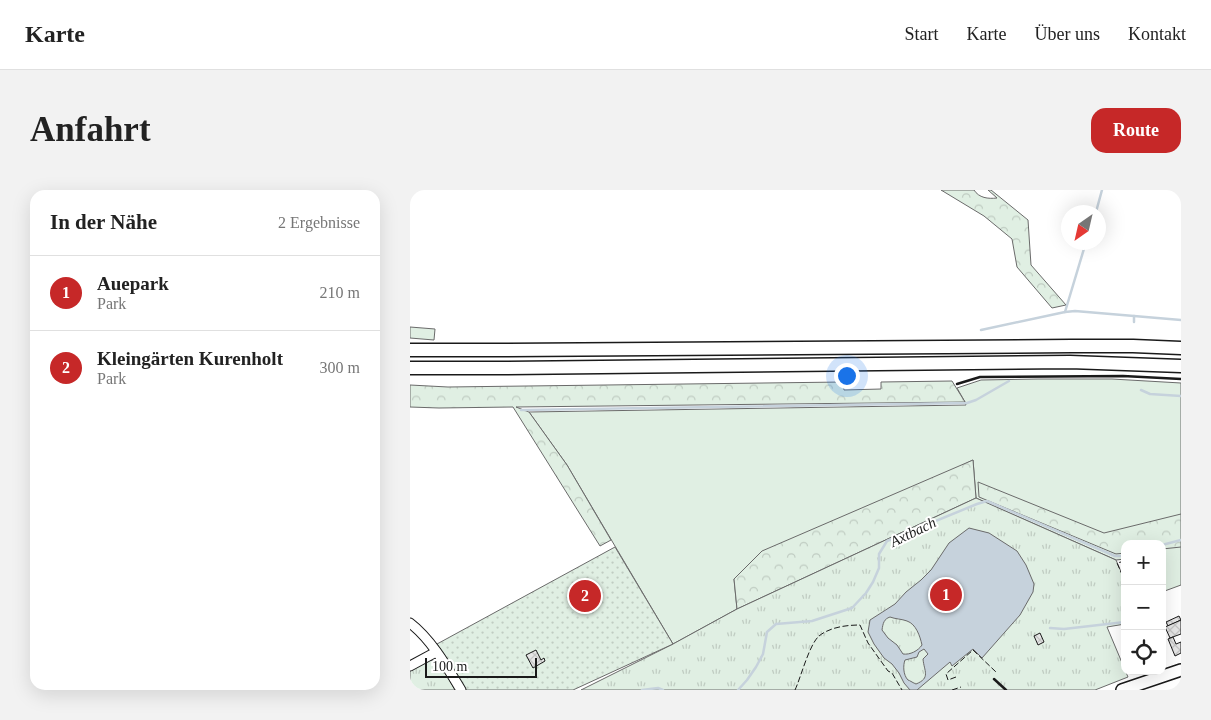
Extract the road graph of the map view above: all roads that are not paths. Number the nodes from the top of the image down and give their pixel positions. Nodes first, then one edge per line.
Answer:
1 (1181, 348) edge
2 (410, 350) edge
3 (1181, 366) edge
4 (410, 368) edge
5 (410, 623) edge
6 (436, 652) junction
7 (410, 666) edge
8 (1181, 670) edge
9 (461, 690) edge
10 (1122, 690) edge

1 - 2 highway
3 - 4 highway
5 - 6 street
6 - 7 street
6 - 9 street
8 - 10 main road

